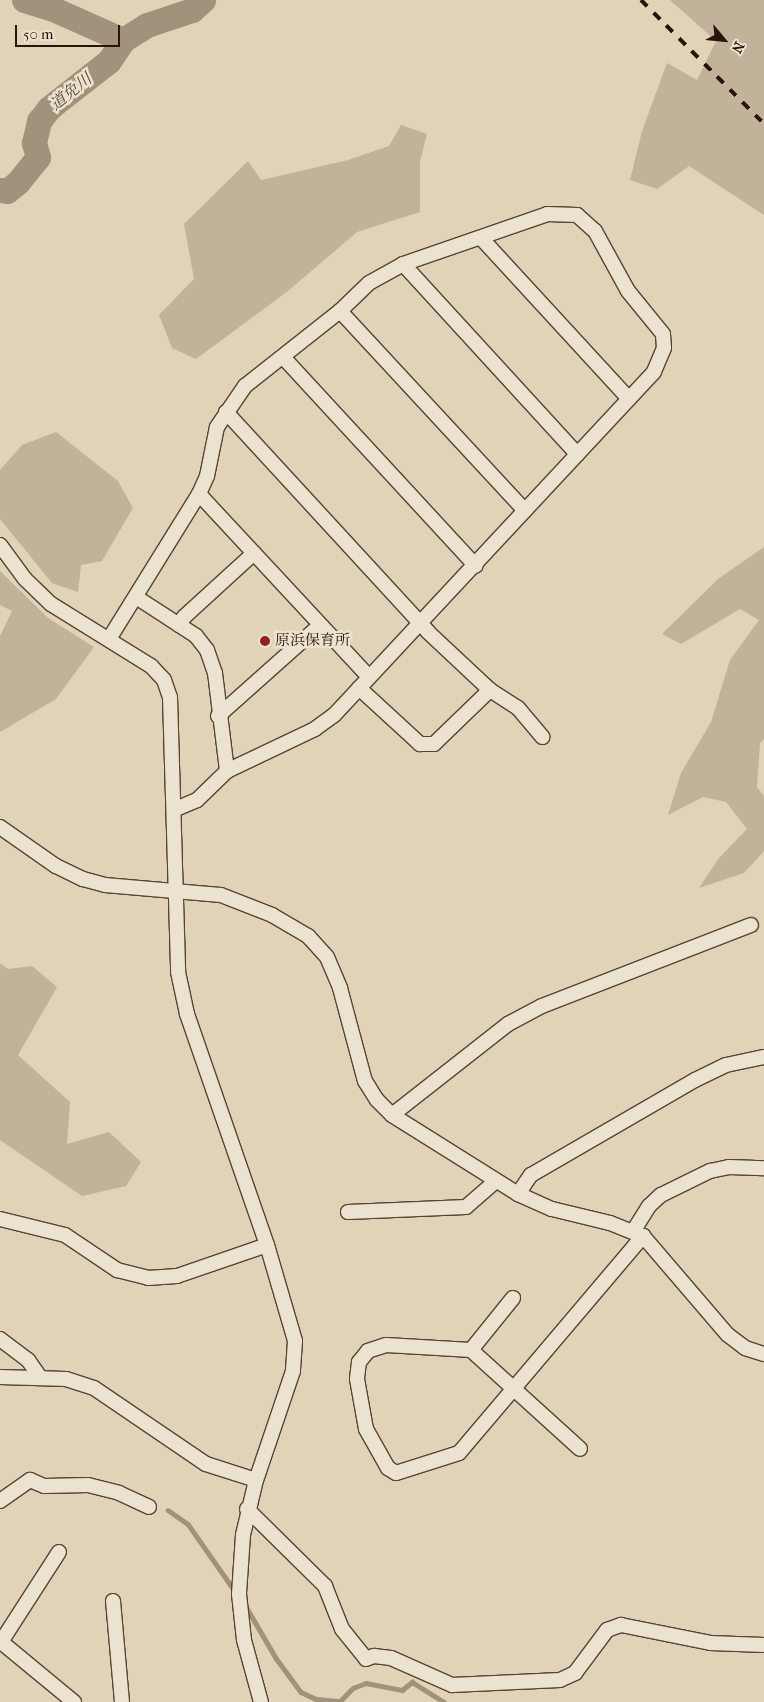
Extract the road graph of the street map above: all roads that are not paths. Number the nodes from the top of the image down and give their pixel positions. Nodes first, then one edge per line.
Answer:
1 (482, 239) junction
2 (403, 264) junction
3 (340, 311) junction
4 (283, 357) junction
5 (629, 399) junction
6 (226, 412) junction
7 (577, 454) junction
8 (199, 494) junction
9 (525, 511) junction
10 (0, 545) edge
11 (254, 554) junction
12 (476, 566) junction
13 (136, 596) junction
14 (423, 623) junction
15 (179, 625) junction
16 (320, 625) junction
17 (109, 639) junction
18 (369, 677) junction
19 (359, 688) junction
20 (490, 690) junction
21 (218, 716) junction
22 (542, 737) dead end
23 (227, 771) junction
24 (174, 810) junction
25 (0, 826) edge
26 (174, 890) junction
27 (751, 926) dead end
28 (764, 1057) edge
29 (392, 1115) junction
30 (764, 1168) edge
31 (494, 1182) junction
32 (518, 1194) junction
33 (348, 1212) dead end
34 (0, 1219) edge
35 (639, 1233) junction
36 (267, 1245) junction
37 (513, 1298) dead end
38 (0, 1339) edge
39 (471, 1350) junction
40 (764, 1354) edge
41 (0, 1377) edge
42 (40, 1377) junction
43 (512, 1389) junction
44 (580, 1448) dead end
45 (256, 1480) junction
46 (0, 1501) edge
47 (149, 1507) dead end
48 (247, 1509) junction
49 (59, 1552) dead end
50 (113, 1601) dead end
51 (1, 1642) edge
52 (764, 1645) edge
53 (74, 1702) edge
54 (122, 1702) edge
55 (261, 1702) edge

1 - 2 street
1 - 5 street
1 - 5 street
2 - 3 street
2 - 7 street
3 - 4 street
3 - 9 street
4 - 6 street
4 - 12 street
5 - 7 street
6 - 8 street
6 - 14 street
7 - 9 street
8 - 11 street
8 - 13 street
9 - 12 street
10 - 17 street
11 - 15 street
11 - 16 street
12 - 14 street
13 - 15 street
13 - 17 street
14 - 18 street
14 - 20 street
15 - 21 street
16 - 18 street
16 - 21 street
17 - 24 street
18 - 19 street
19 - 20 street
19 - 23 street
20 - 22 street
21 - 23 street
23 - 24 street
24 - 26 street
25 - 26 street
26 - 29 street
26 - 36 street
27 - 29 street
28 - 32 street
29 - 31 street
30 - 35 street
31 - 32 street
31 - 33 street
32 - 35 street
34 - 36 street
35 - 40 street
35 - 43 street
36 - 45 street
37 - 39 street
38 - 42 street
39 - 43 street
39 - 43 street
41 - 42 street
42 - 45 street
43 - 44 street
45 - 48 street
46 - 47 street
48 - 52 street
48 - 55 street
49 - 51 street
50 - 54 street
51 - 53 street

